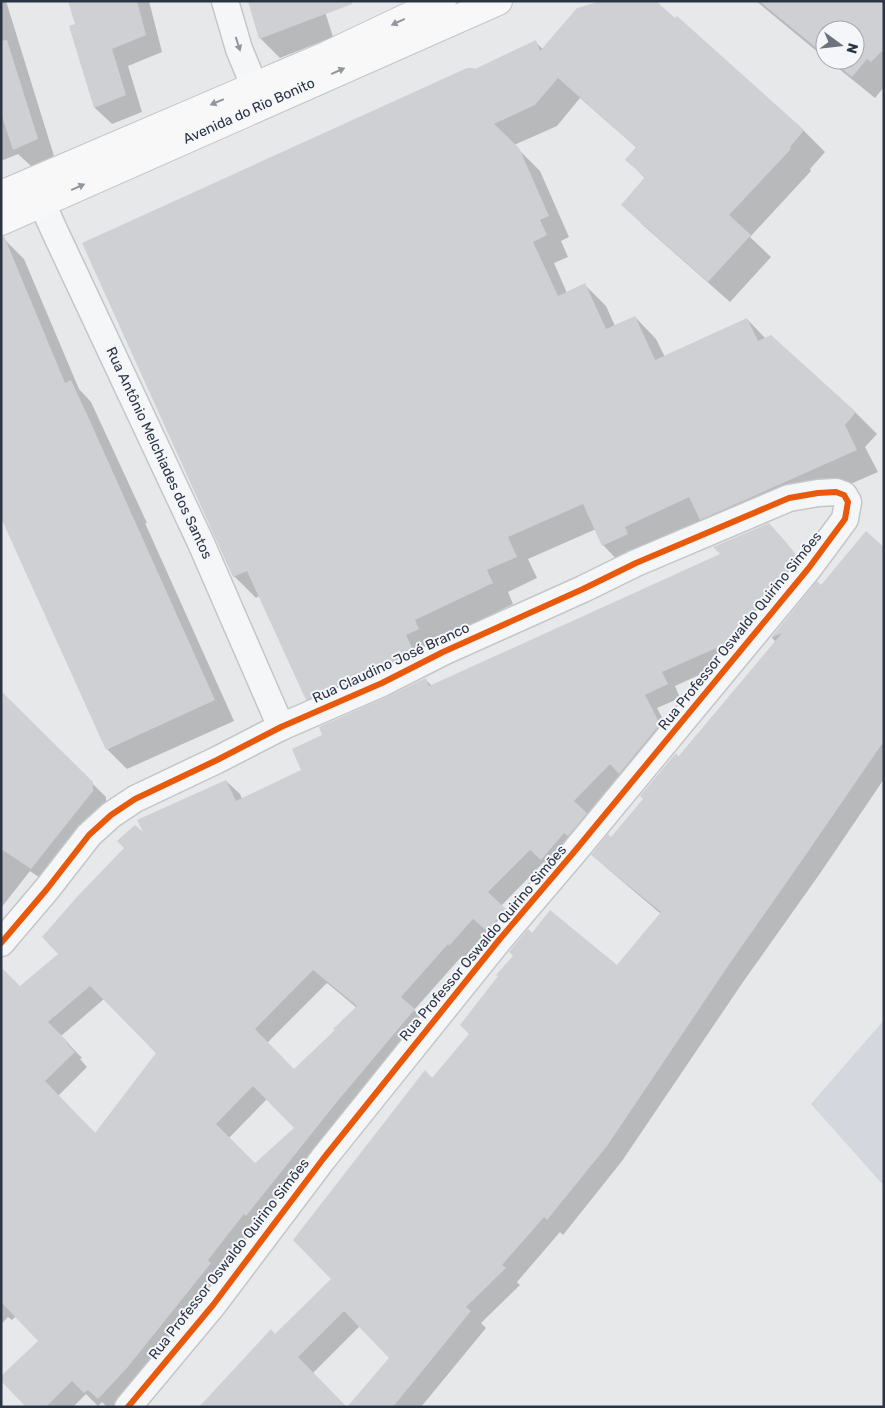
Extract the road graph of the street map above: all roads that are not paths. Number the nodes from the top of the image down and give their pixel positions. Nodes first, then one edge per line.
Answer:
1 (225, 1) edge
2 (442, 1) edge
3 (498, 1) edge
4 (259, 95) junction
5 (39, 191) junction
6 (1, 195) edge
7 (1, 221) edge
8 (844, 495) joint
9 (281, 727) junction
10 (1, 943) edge
11 (128, 1407) edge

1 -> 4 street
2 -> 4 main road, Avenida do Rio Bonito
4 -> 3 main road, Avenida do Rio Bonito
4 - 5 main road, Avenida do Rio Bonito
5 - 6 main road, Avenida do Rio Bonito
5 - 7 main road, Avenida do Rio Bonito
5 - 9 street, Rua Antônio Melchiades dos Santos
8 - 9 street, Rua Claudino José Branco
8 - 11 street, Rua Professor Oswaldo Quirino Simões
9 - 10 street, Rua Claudino José Branco

